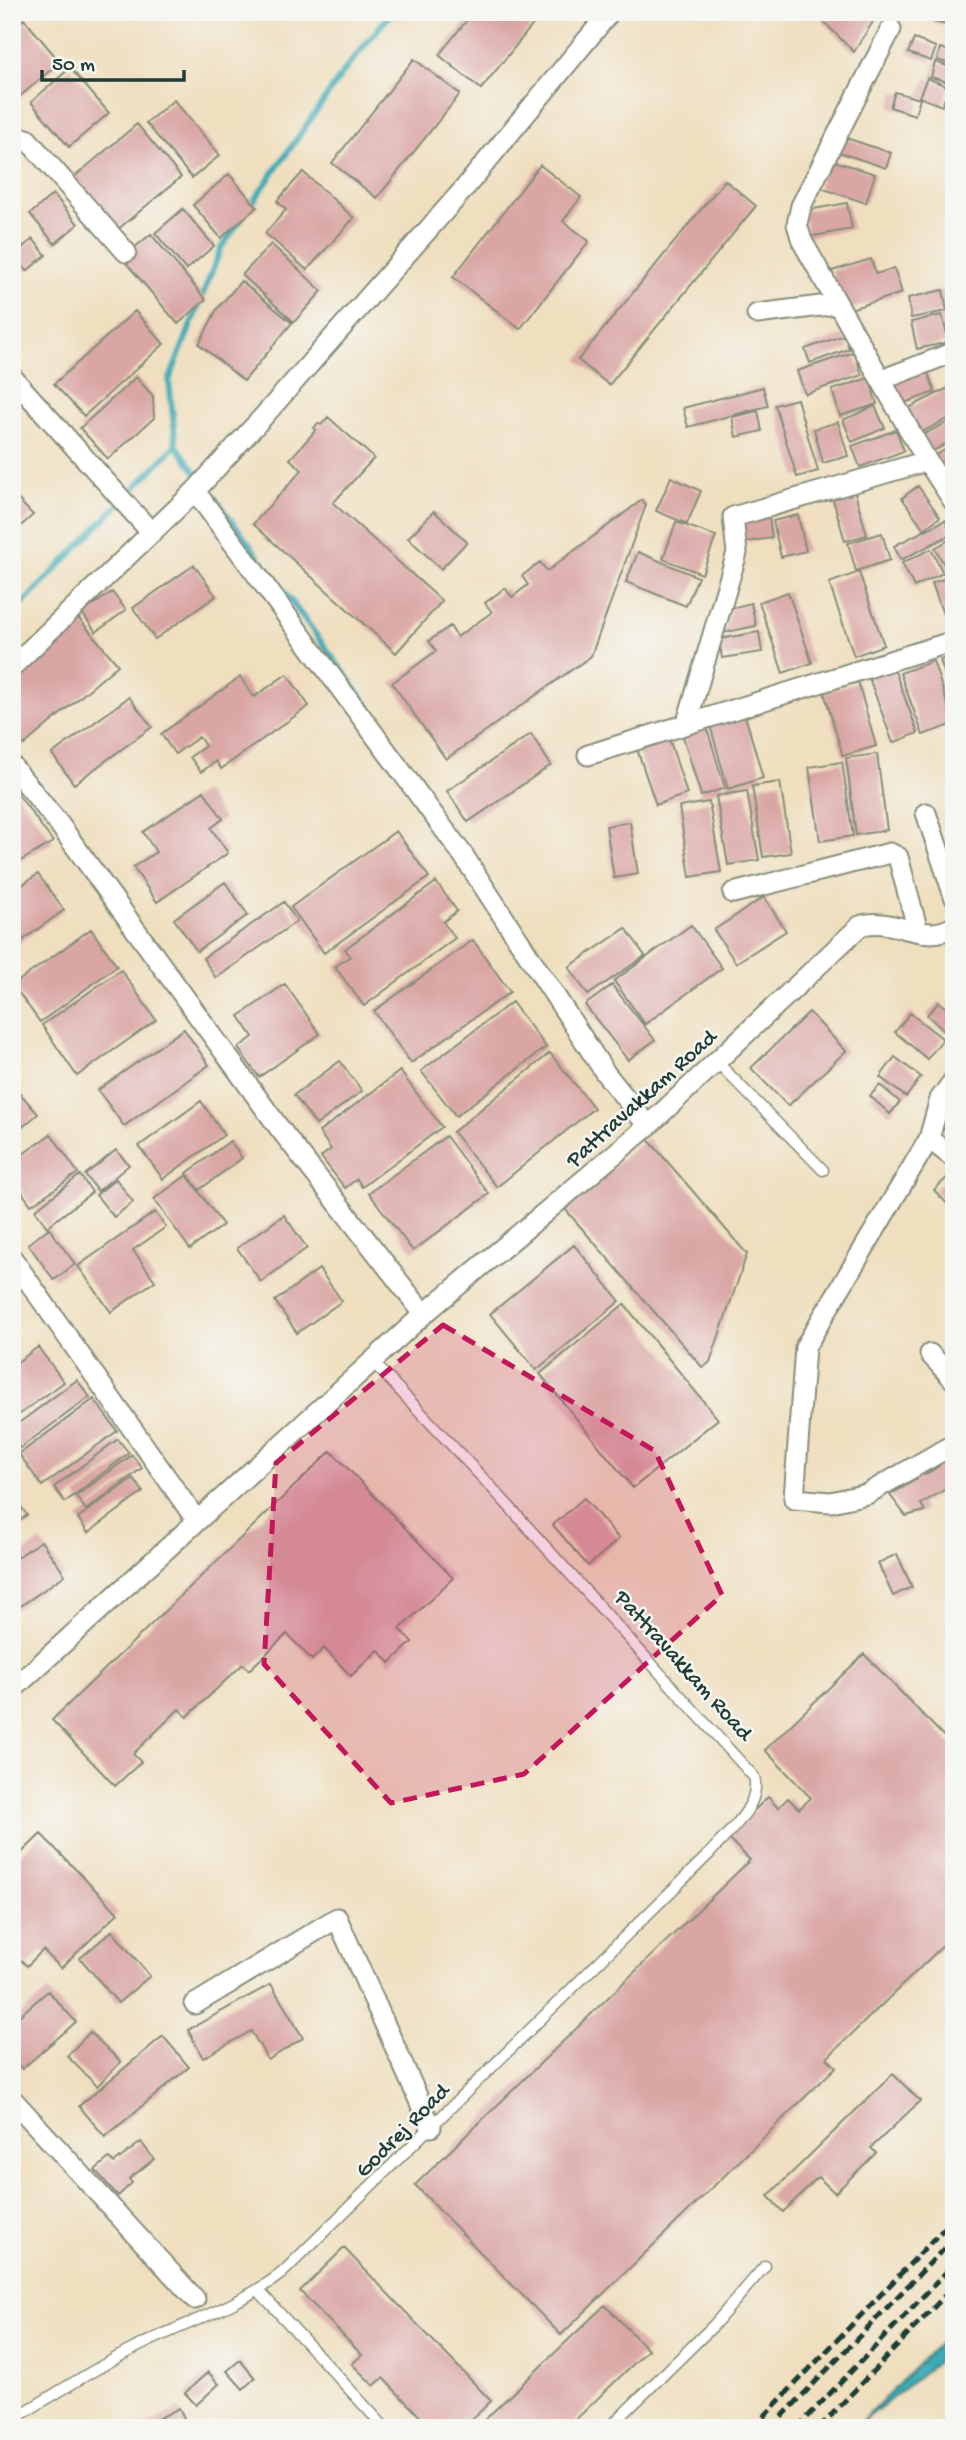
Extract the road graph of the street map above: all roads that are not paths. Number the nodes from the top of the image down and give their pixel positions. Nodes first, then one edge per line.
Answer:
1 (610, 12) edge
2 (891, 29) dead end
3 (12, 139) edge
4 (126, 252) dead end
5 (836, 304) junction
6 (757, 314) dead end
7 (954, 351) edge
8 (12, 377) edge
9 (881, 380) junction
10 (927, 461) junction
11 (195, 491) junction
12 (954, 502) edge
13 (150, 531) junction
14 (954, 641) edge
15 (12, 667) edge
16 (687, 722) junction
17 (588, 755) dead end
18 (12, 766) edge
19 (926, 813) dead end
20 (733, 893) dead end
21 (954, 896) edge
22 (954, 926) edge
23 (918, 931) junction
24 (717, 1062) junction
25 (954, 1080) edge
26 (648, 1126) junction
27 (929, 1139) junction
28 (954, 1158) edge
29 (823, 1170) dead end
30 (12, 1258) edge
31 (424, 1314) junction
32 (930, 1354) dead end
33 (372, 1361) junction
34 (954, 1380) edge
35 (954, 1444) edge
36 (197, 1521) junction
37 (12, 1690) edge
38 (757, 1788) joint
39 (195, 2004) dead end
40 (12, 2099) edge
41 (431, 2127) junction
42 (765, 2266) dead end
43 (259, 2291) junction
44 (194, 2299) joint
45 (210, 2316) junction
46 (12, 2420) edge
47 (385, 2428) edge
48 (609, 2428) edge

1 - 11 street
2 - 5 street
3 - 4 street
5 - 6 street
5 - 9 street
7 - 9 street
8 - 13 street
9 - 10 street
10 - 12 street
10 - 16 street
11 - 13 street
11 - 26 street
13 - 15 street
14 - 16 street
16 - 17 street
18 - 31 street
19 - 21 street
20 - 23 street
22 - 23 street, Pattravakkam Road
23 - 24 street, Pattravakkam Road
24 - 26 street, Pattravakkam Road
24 - 29 lane
25 - 27 street
26 - 31 street, Pattravakkam Road
27 - 28 street
27 - 35 street
30 - 36 street
31 - 33 street, Pattravakkam Road
32 - 34 street
33 - 36 street, Pattravakkam Road
33 - 38 lane, Pattravakkam Road
36 - 37 street, Pattravakkam Road
38 - 41 lane, Godrej Road
39 - 41 street
40 - 44 street
41 - 43 lane, Godrej Road
42 - 48 lane
43 - 45 lane, Godrej Road
43 - 47 lane
44 - 45 lane
45 - 46 lane, Godrej Road

